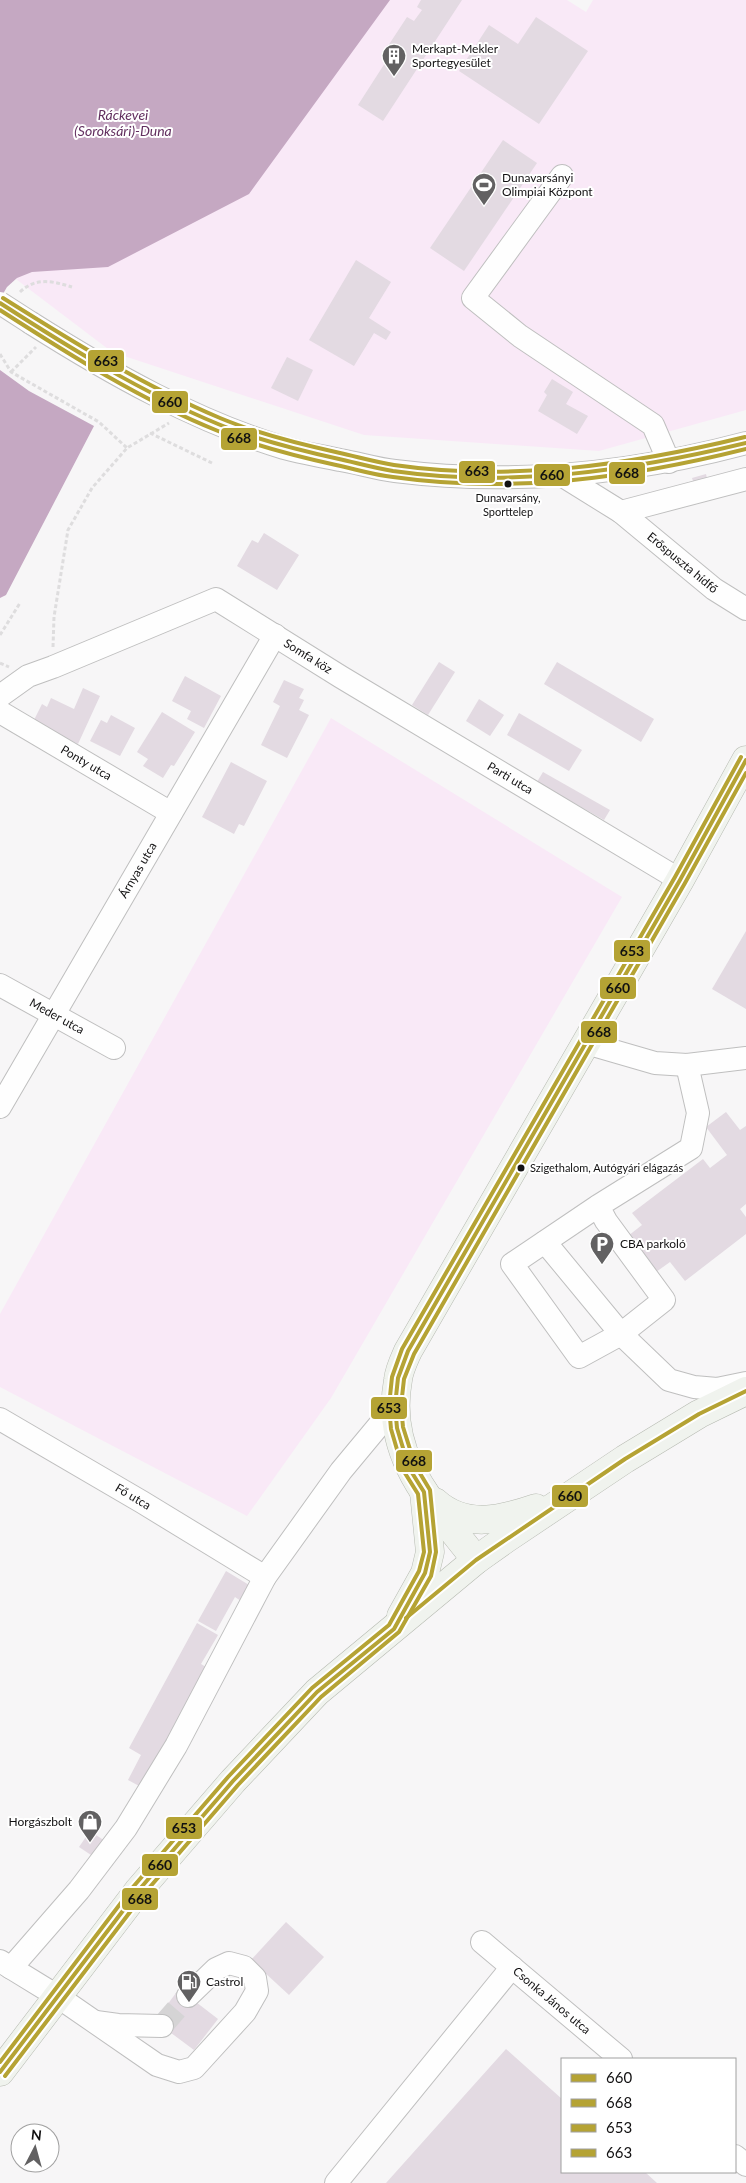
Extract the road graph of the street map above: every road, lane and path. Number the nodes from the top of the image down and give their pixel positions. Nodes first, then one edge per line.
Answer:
1 (562, 176) dead end
2 (72, 287) dead end
3 (9, 299) edge
4 (36, 347) dead end
5 (0, 354) edge
6 (11, 372) junction
7 (176, 426) dead end
8 (150, 433) junction
9 (746, 443) edge
10 (127, 448) junction
11 (669, 462) junction
12 (212, 463) dead end
13 (563, 476) junction
14 (746, 479) edge
15 (621, 512) junction
16 (20, 604) dead end
17 (746, 609) edge
18 (0, 635) edge
19 (276, 635) junction
20 (53, 668) junction
21 (341, 677) joint
22 (0, 696) edge
23 (0, 712) edge
24 (746, 760) edge
25 (171, 813) junction
26 (680, 880) junction
27 (0, 985) edge
28 (53, 1015) junction
29 (586, 1043) junction
30 (114, 1048) dead end
31 (746, 1058) edge
32 (686, 1066) junction
33 (0, 1107) edge
34 (598, 1206) junction
35 (545, 1242) junction
36 (621, 1334) junction
37 (746, 1383) edge
38 (746, 1391) edge
39 (395, 1406) junction
40 (0, 1419) edge
41 (424, 1492) junction
42 (568, 1497) junction
43 (476, 1560) junction
44 (265, 1578) junction
45 (394, 1629) junction
46 (482, 1942) dead end
47 (5, 1964) edge
48 (512, 1967) junction
49 (57, 1996) junction
50 (188, 1996) tunnel mouth
51 (93, 2022) junction
52 (162, 2026) dead end
53 (620, 2058) edge
54 (0, 2072) edge
55 (736, 2157) edge
56 (746, 2165) edge
57 (336, 2183) edge

1 - 11 street
2 - 3 path
3 - 13 street, bridge
4 - 6 path
5 - 6 path
6 - 10 path
7 - 8 path
8 - 10 path
8 - 12 path
9 - 11 street
10 - 20 path
11 - 13 street
13 - 15 street, Erőspuszta hídfő
14 - 15 street
15 - 17 street, Erőspuszta hídfő
16 - 18 path
19 - 20 street
19 - 21 street, Somfa köz
19 - 25 street, Árnyas utca
20 - 22 street
21 - 26 street, Parti utca
23 - 25 street, Ponty utca
24 - 26 main road
25 - 28 street, Árnyas utca
26 - 29 main road
27 - 28 street, Meder utca
28 - 30 street, Meder utca
28 - 33 street, Árnyas utca
29 - 32 street
29 - 39 main road
31 - 32 street
32 - 34 street
34 - 35 street
34 - 36 street
35 - 36 street
35 - 36 street
36 - 37 street
38 - 42 main road
39 - 41 main road
39 - 44 street
40 - 44 street, Fő utca
41 - 42 main road
41 - 43 main road
41 - 45 main road
42 - 43 main road
43 - 45 main road
44 - 47 street
45 - 49 main road
46 - 48 street, Csonka János utca
47 - 49 street
48 - 53 street, Csonka János utca
48 - 57 street
49 - 51 street
49 - 54 main road
50 - 51 street
51 - 52 street
55 - 56 street

